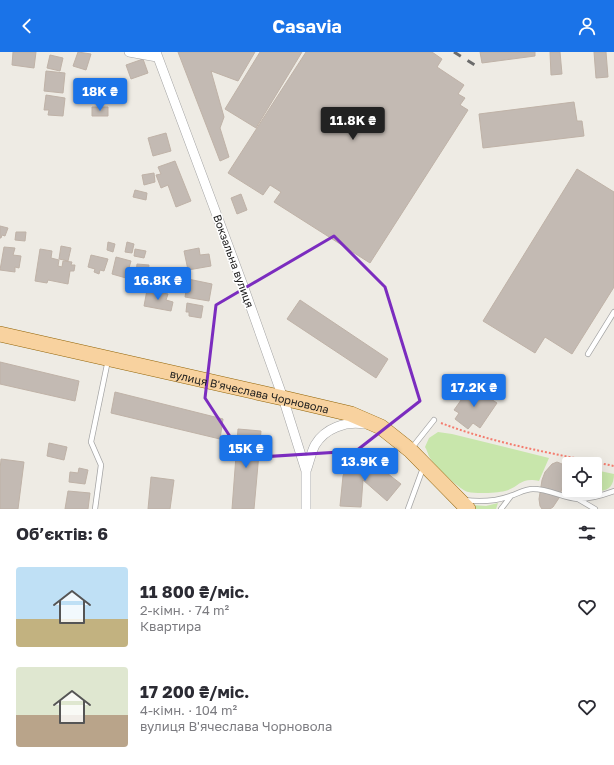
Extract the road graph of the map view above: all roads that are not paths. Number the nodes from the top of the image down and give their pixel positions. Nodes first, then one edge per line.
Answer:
1 (129, 52) edge
2 (156, 54) edge
3 (614, 312) edge
4 (0, 334) edge
5 (588, 354) dead end
6 (109, 358) junction
7 (283, 398) junction
8 (434, 420) road end
9 (381, 427) junction
10 (410, 450) junction
11 (425, 465) junction
12 (306, 471) junction
13 (614, 491) edge
14 (511, 496) junction
15 (578, 499) junction
16 (463, 504) edge
17 (95, 509) edge
18 (306, 509) edge
19 (408, 509) edge
20 (501, 509) edge
21 (595, 509) edge

1 - 2 street
2 - 7 street, Вокзальна вулиця
3 - 5 lane
4 - 6 main road, вулиця В'ячеслава Чорновола
6 - 7 main road, вулиця В'ячеслава Чорновола
6 - 17 lane
7 - 9 main road, вулиця В'ячеслава Чорновола
7 - 12 street, Вокзальна вулиця
8 - 10 lane
9 - 10 main road, вулиця В'ячеслава Чорновола
9 - 12 street, Вокзальна вулиця
10 - 11 main road, вулиця В'ячеслава Чорновола
11 - 16 main road, вулиця В'ячеслава Чорновола
11 - 19 lane
12 - 18 street, Вокзальна вулиця
13 - 15 lane
14 - 15 lane
14 - 16 lane
14 - 20 lane
15 - 21 lane

